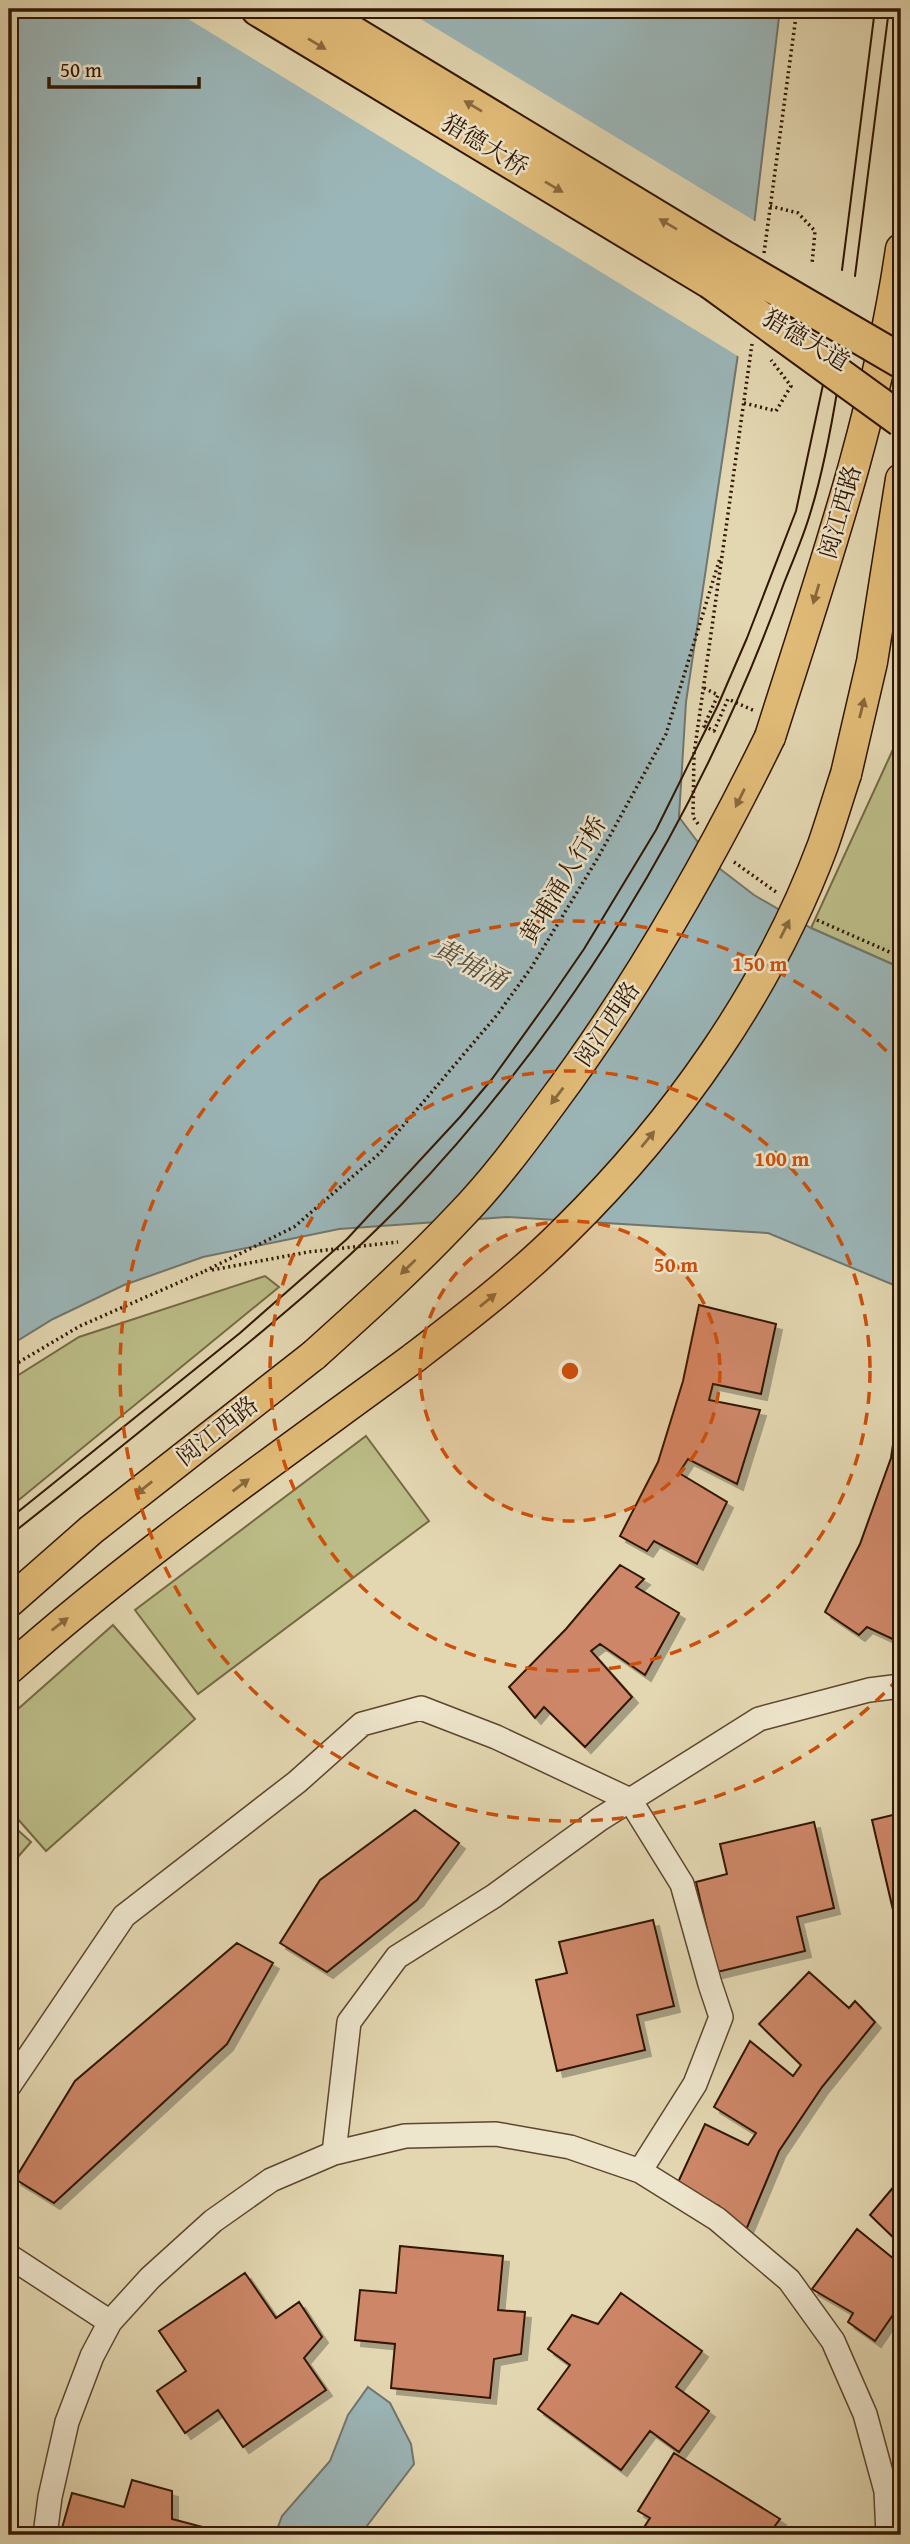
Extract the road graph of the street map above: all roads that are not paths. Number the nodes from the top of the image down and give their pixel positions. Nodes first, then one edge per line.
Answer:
1 (258, 9) edge
2 (313, 9) edge
3 (901, 249) edge
4 (718, 271) junction
5 (898, 325) edge
6 (901, 361) edge
7 (888, 394) edge
8 (901, 418) edge
9 (901, 479) edge
10 (901, 587) edge
11 (872, 662) junction
12 (9, 1602) edge
13 (9, 1669) edge
14 (901, 1686) edge
15 (630, 1801) junction
16 (9, 2086) edge
17 (334, 2153) junction
18 (640, 2171) junction
19 (9, 2256) edge
20 (110, 2322) junction
21 (45, 2535) edge
22 (888, 2535) edge

1 -> 4 highway, 猎德大桥
4 -> 2 highway, 猎德大桥
3 - 5 main road, 阅江西路
4 - 5 highway, bridge
4 - 6 highway, 猎德大道, bridge
4 - 7 highway, 猎德大道, bridge
4 - 8 highway, bridge
5 - 7 main road, 阅江西路
7 - 8 street
7 -> 12 main road, 阅江西路, bridge
9 - 11 main road, 阅江西路
10 - 11 main road
13 -> 11 main road, 阅江西路, bridge
14 - 15 street
15 - 16 street
15 - 17 street
15 - 18 street
17 - 18 street
17 - 20 street
18 - 22 street
19 - 20 street
20 - 21 street

